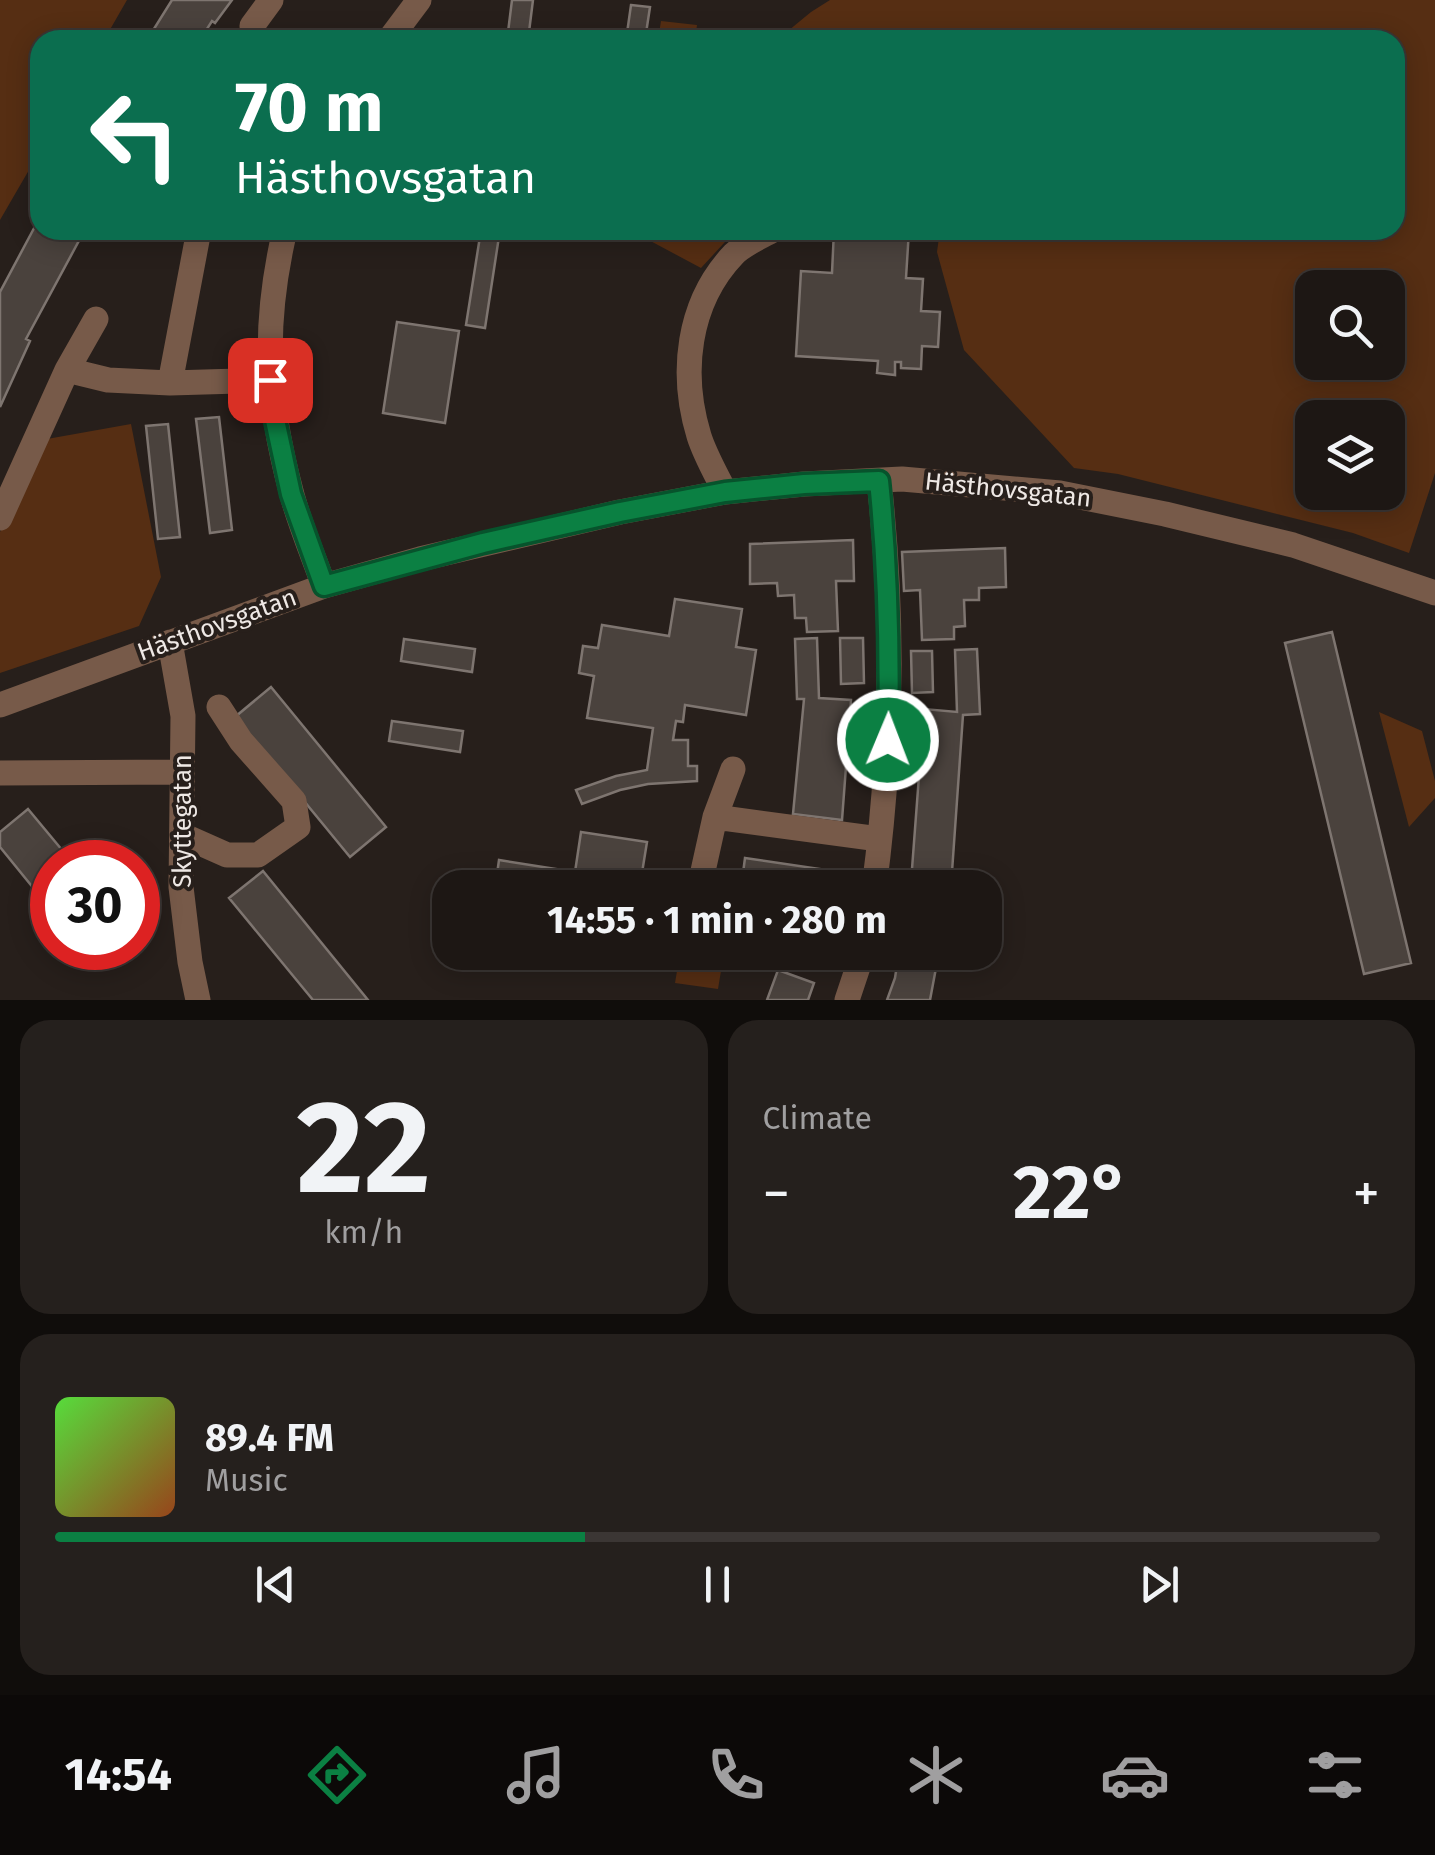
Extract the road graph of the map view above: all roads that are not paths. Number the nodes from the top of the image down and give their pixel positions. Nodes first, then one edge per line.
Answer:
1 (272, 0) edge
2 (419, 0) edge
3 (252, 26) dead end
4 (396, 30) edge
5 (197, 240) edge
6 (284, 240) edge
7 (756, 240) edge
8 (96, 319) dead end
9 (67, 370) junction
10 (270, 380) junction
11 (170, 383) junction
12 (879, 481) junction
13 (725, 492) junction
14 (0, 518) edge
15 (324, 586) junction
16 (1435, 593) edge
17 (170, 642) junction
18 (0, 705) edge
19 (219, 707) dead end
20 (733, 768) dead end
21 (182, 772) junction
22 (0, 773) edge
23 (715, 817) junction
24 (182, 835) junction
25 (880, 839) junction
26 (703, 870) edge
27 (876, 870) edge
28 (857, 970) edge
29 (198, 1000) edge
30 (847, 1000) edge

1 - 3 street
2 - 4 street
5 - 11 street
6 - 10 street
7 - 13 street
8 - 9 street
9 - 11 street
9 - 14 street
10 - 11 street
10 - 15 street
12 - 13 street, Hästhovsgatan
12 - 16 street, Hästhovsgatan
12 - 25 street
13 - 15 street, Hästhovsgatan
15 - 17 street, Hästhovsgatan
17 - 18 street, Hästhovsgatan
17 - 21 street, Skyttegatan
19 - 24 street
20 - 23 street
21 - 22 street
21 - 24 street, Skyttegatan
23 - 25 street
23 - 26 street
24 - 29 street, Skyttegatan
25 - 27 street
28 - 30 street

